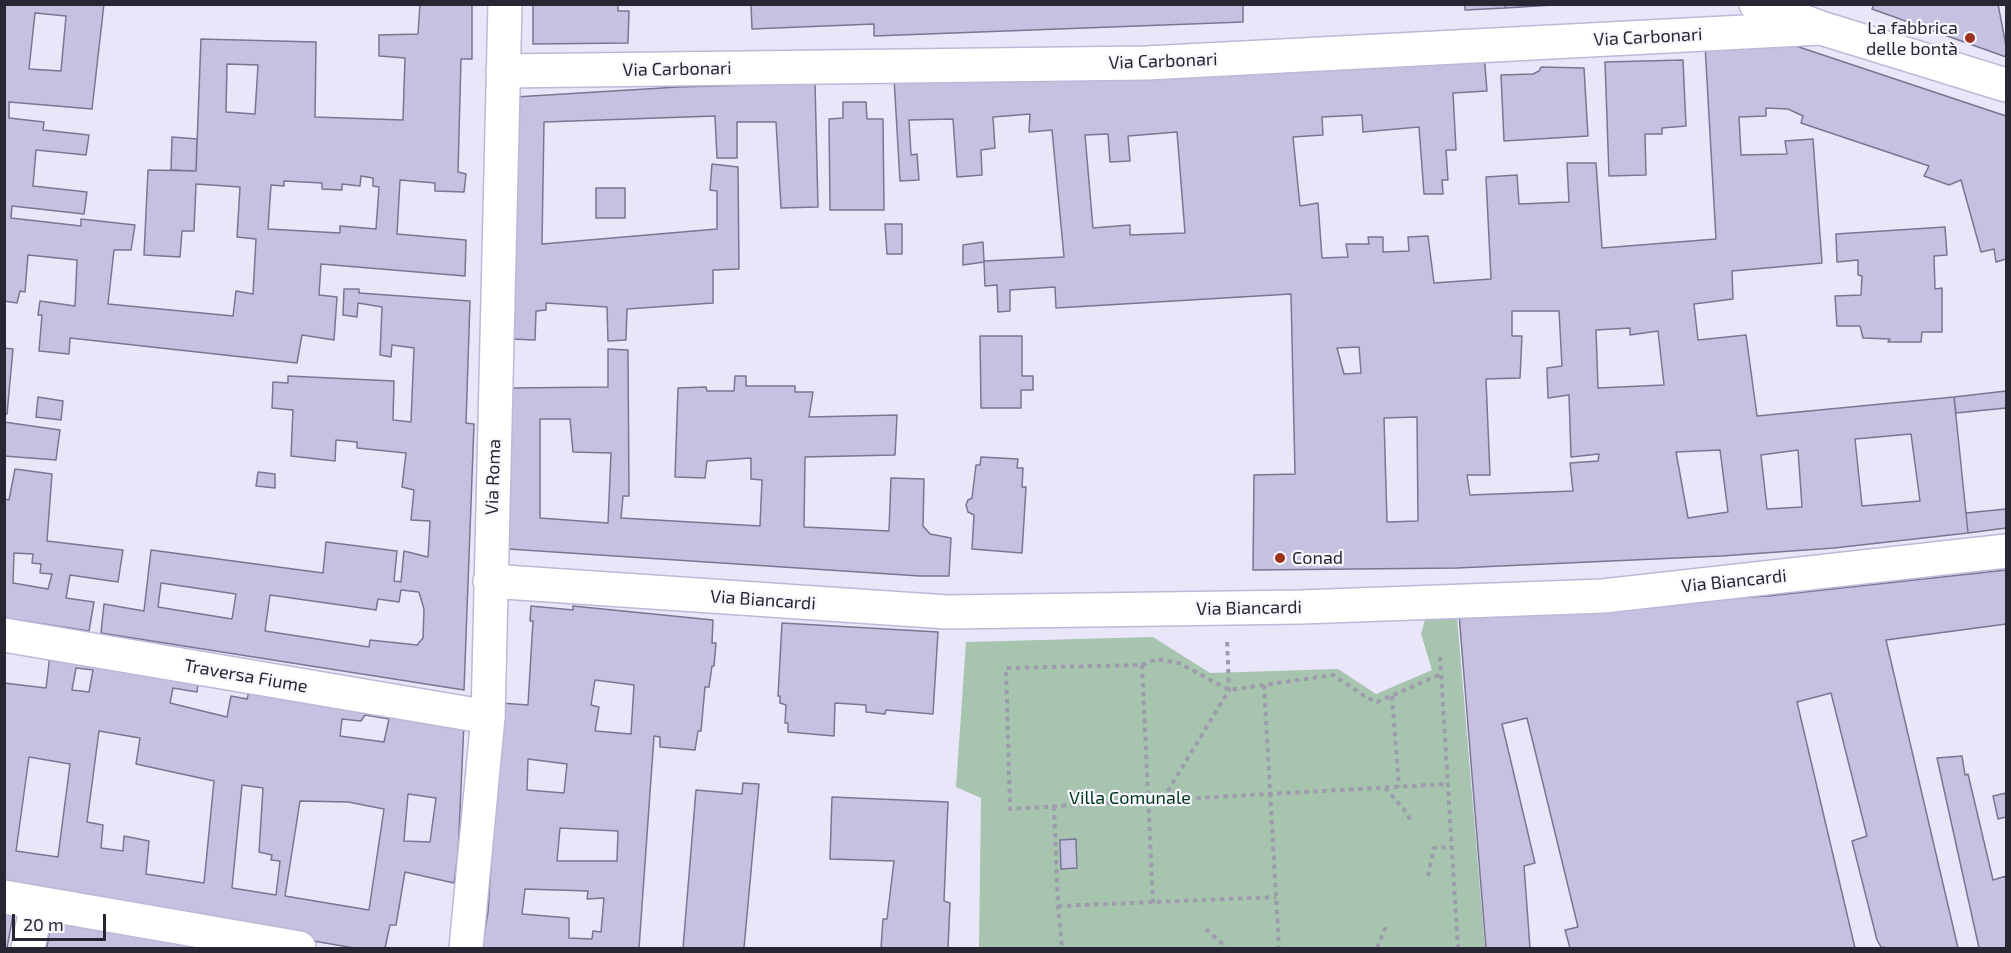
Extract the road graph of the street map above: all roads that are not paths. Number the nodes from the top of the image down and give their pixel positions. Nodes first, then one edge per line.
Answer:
1 (505, 4) edge
2 (1756, 4) edge
3 (1821, 28) junction
4 (503, 71) junction
5 (2007, 85) edge
6 (2007, 551) edge
7 (490, 581) junction
8 (4, 635) edge
9 (488, 717) junction
10 (4, 897) edge
11 (37, 904) junction
12 (28, 948) edge
13 (299, 948) edge
14 (466, 948) edge

1 - 4 street, Via Roma
2 - 3 street
3 - 4 street, Via Carbonari
3 - 5 street
4 - 7 street, Via Roma
6 - 7 street, Via Biancardi
7 - 9 street, Via Roma
8 - 9 street, Traversa Fiume
9 - 14 street, Via Roma
10 - 11 street
11 - 12 street
11 - 13 street

